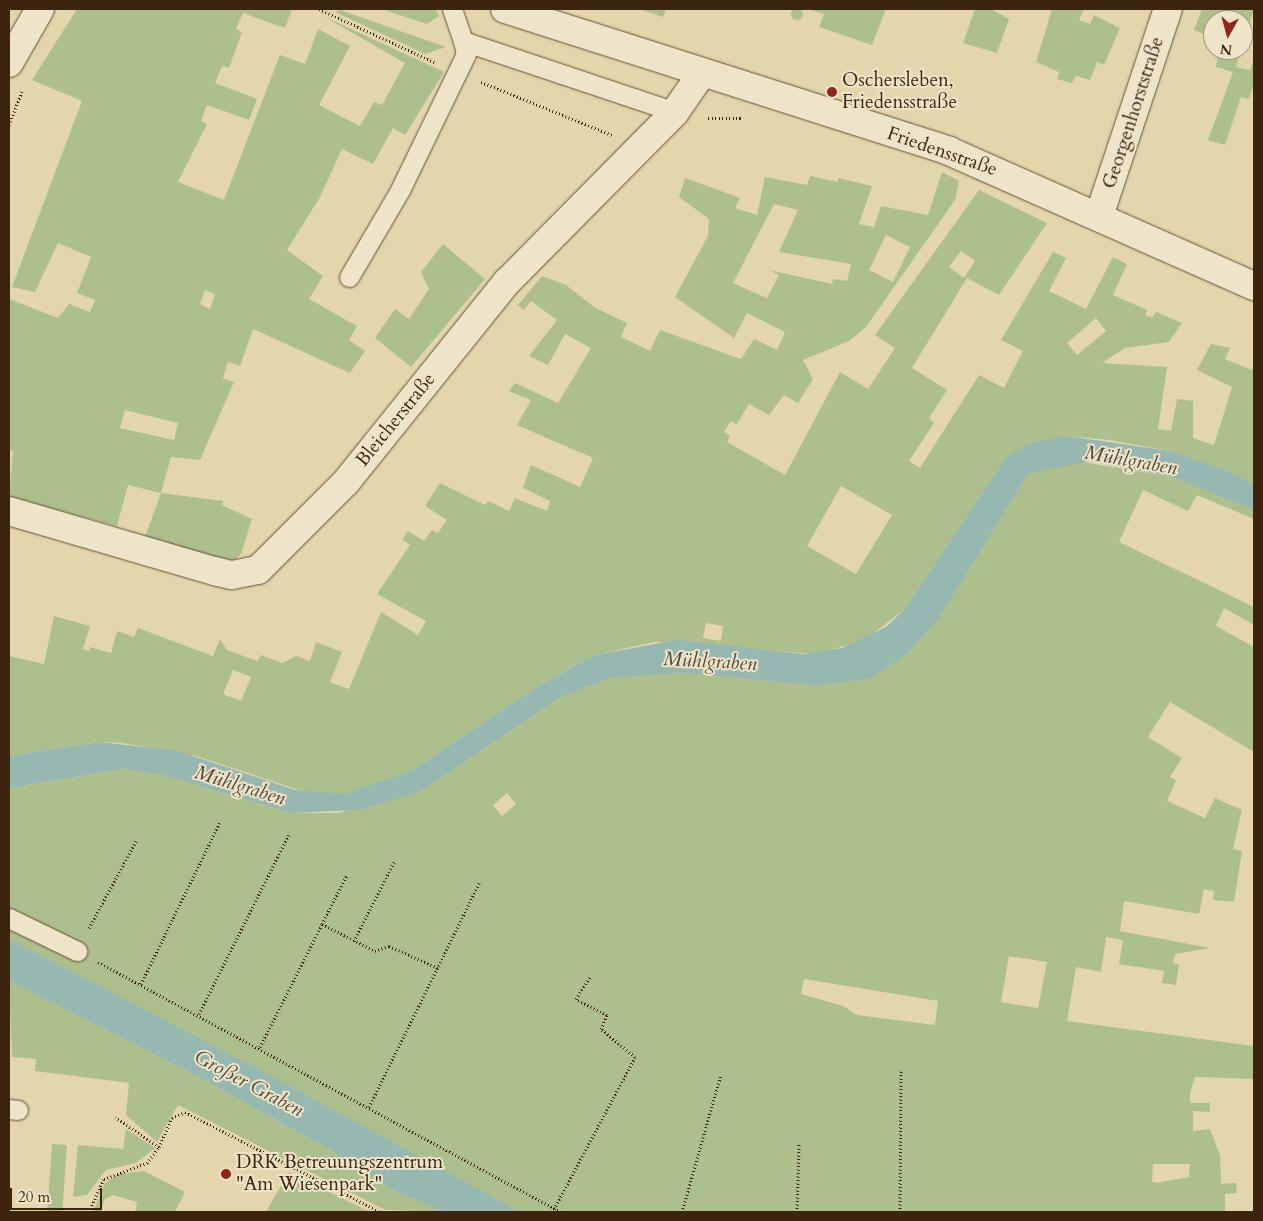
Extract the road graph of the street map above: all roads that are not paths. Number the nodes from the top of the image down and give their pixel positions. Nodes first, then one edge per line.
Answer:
1 (40, 9) edge
2 (452, 9) edge
3 (505, 9) edge
4 (1168, 9) edge
5 (463, 41) junction
6 (9, 62) edge
7 (702, 73) junction
8 (675, 112) junction
9 (1099, 216) junction
10 (349, 277) dead end
11 (1254, 286) edge
12 (9, 511) edge
13 (9, 918) edge
14 (77, 951) road end

1 - 6 street
2 - 5 lane
3 - 7 street, Friedensstraße
4 - 9 street, Georgenhorststraße
5 - 8 lane
5 - 10 lane
7 - 8 street, Bleicherstraße
7 - 9 street, Friedensstraße
8 - 12 street, Bleicherstraße
9 - 11 street, Friedensstraße
13 - 14 lane

